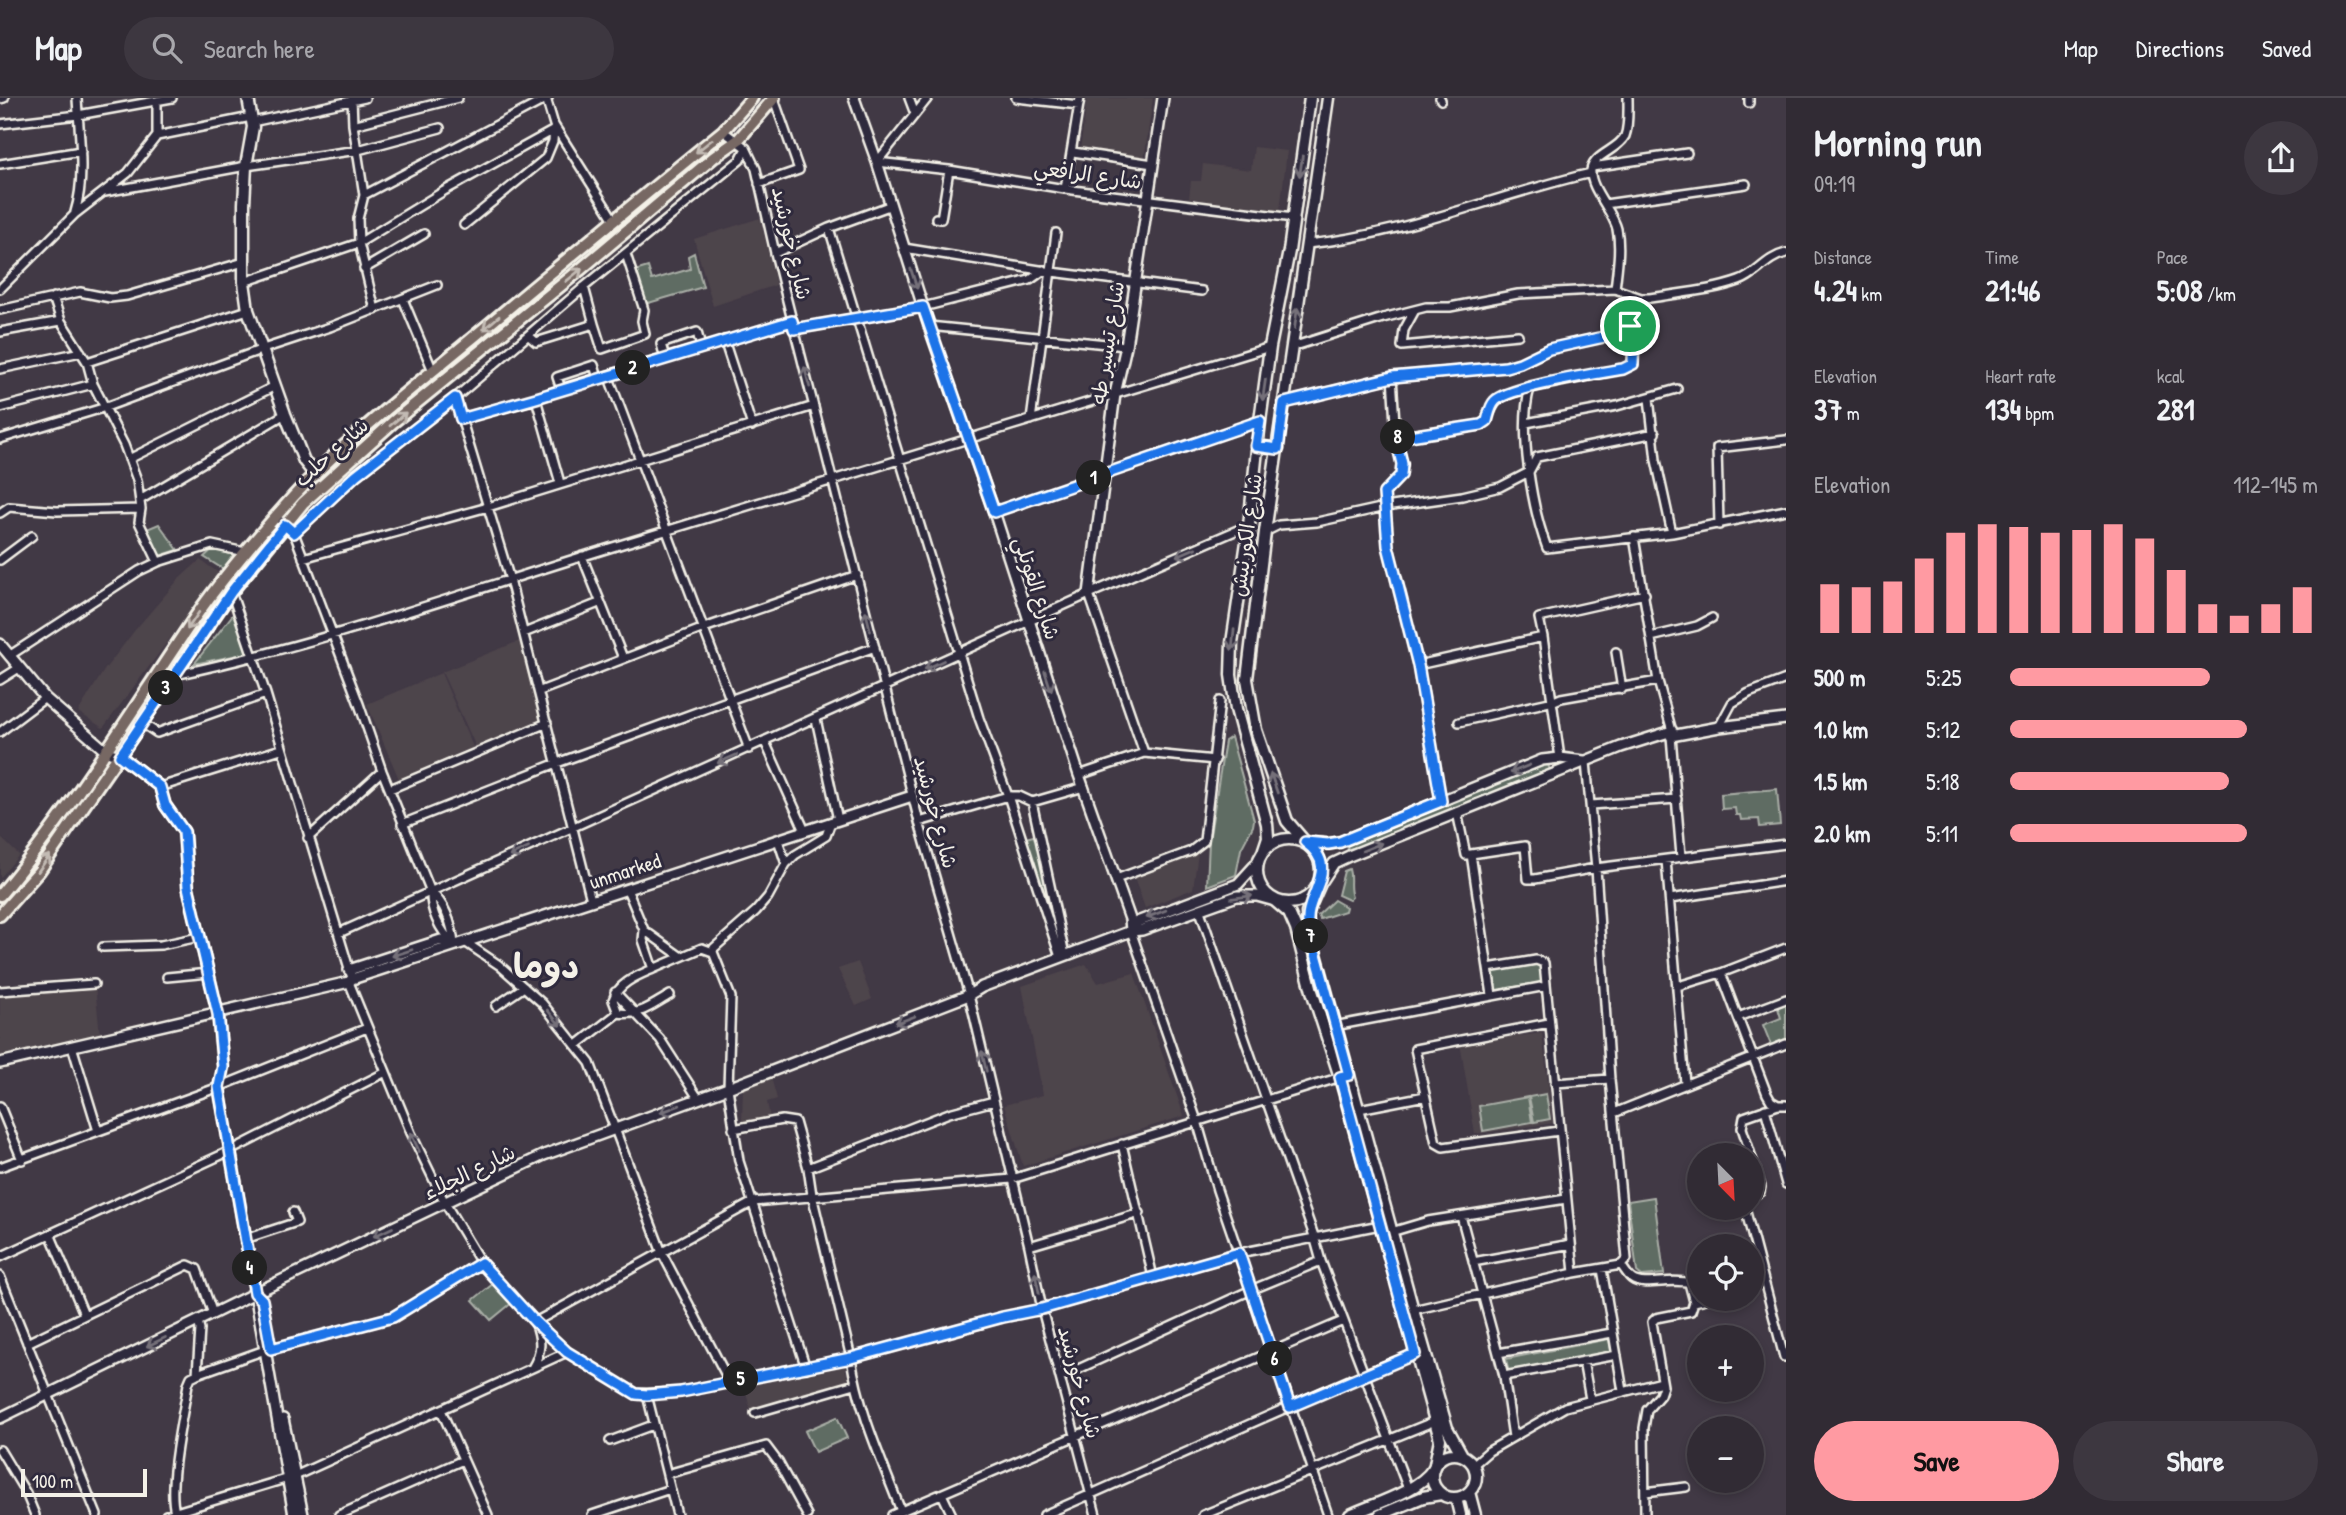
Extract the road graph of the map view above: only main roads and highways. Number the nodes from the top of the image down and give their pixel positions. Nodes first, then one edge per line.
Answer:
1 (248, 98) edge
2 (752, 98) edge
3 (774, 98) edge
4 (1310, 98) edge
5 (1328, 98) edge
6 (1256, 446) junction
7 (1278, 449) junction
8 (319, 479) junction
9 (280, 521) junction
10 (1305, 842) junction
11 (1261, 857) junction
12 (1319, 886) junction
13 (0, 895) edge
14 (1275, 901) junction
15 (0, 915) edge
16 (1324, 986) junction
17 (1312, 991) junction
18 (1344, 1076) junction
19 (1390, 1236) junction
20 (1462, 1455) junction
21 (1434, 1466) junction
22 (1469, 1492) junction
23 (1441, 1494) junction
24 (1456, 1498) junction
25 (1350, 1515) edge
26 (1380, 1515) edge
27 (1460, 1515) edge
28 (1475, 1515) edge

1 - 8 main road
2 -> 8 main road, شارع حلب
8 -> 3 main road, شارع حلب
4 -> 6 main road, شارع الكورنيش
7 -> 5 main road, شارع الكورنيش
6 - 7 main road
6 -> 11 main road, شارع الكورنيش
10 -> 7 main road, شارع الكورنيش
8 - 9 main road, شارع حلب
9 -> 13 main road, شارع حلب
15 -> 9 main road, شارع حلب
10 - 11 main road
10 - 12 main road
11 - 14 main road
12 - 14 main road
12 - 16 main road
14 - 17 main road
16 - 17 main road
16 - 18 main road
17 - 18 main road
18 - 19 main road
18 - 19 main road
19 - 20 main road
19 - 21 main road
20 - 21 main road
20 - 22 main road
21 - 23 main road
21 - 25 main road
22 - 24 main road
22 - 28 main road
23 - 24 main road
23 - 26 main road
24 - 27 main road

